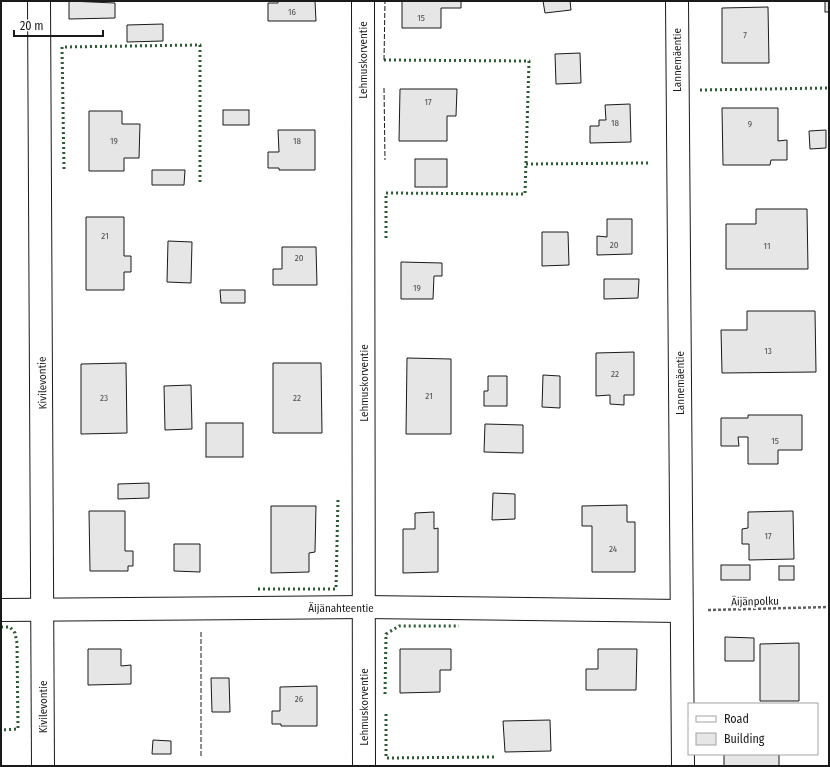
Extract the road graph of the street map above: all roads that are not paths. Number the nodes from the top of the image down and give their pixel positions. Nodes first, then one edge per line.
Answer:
1 (39, 1) edge
2 (363, 1) edge
3 (677, 1) edge
4 (364, 607) junction
5 (1, 610) edge
6 (43, 611) junction
7 (681, 611) junction
8 (43, 766) edge
9 (364, 766) edge
10 (683, 766) edge

1 - 6 street, Kivilevontie
2 - 4 street, Lehmuskorventie
3 - 7 street, Lannemäentie
4 - 6 street, Äijänahteentie
4 - 7 street, Äijänahteentie
4 - 9 street, Lehmuskorventie
5 - 6 street, Äijänahteentie
6 - 8 street, Kivilevontie
7 - 10 street, Lannemäentie

